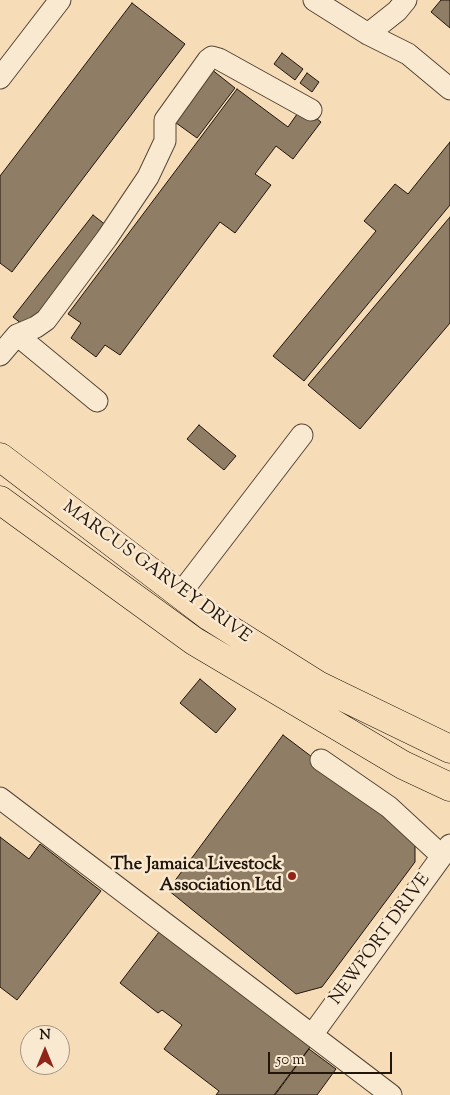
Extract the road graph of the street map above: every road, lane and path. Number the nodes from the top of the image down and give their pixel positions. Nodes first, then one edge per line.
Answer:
1 (60, 0) edge
2 (314, 0) edge
3 (406, 0) edge
4 (368, 34) junction
5 (0, 78) edge
6 (450, 89) edge
7 (311, 110) dead end
8 (17, 335) junction
9 (0, 354) edge
10 (96, 401) dead end
11 (302, 436) dead end
12 (0, 457) edge
13 (0, 500) edge
14 (180, 594) junction
15 (450, 749) edge
16 (321, 760) dead end
17 (450, 787) edge
18 (0, 798) edge
19 (446, 851) edge
20 (312, 1035) junction
21 (391, 1095) edge

1 - 5 street
2 - 4 street
3 - 4 street
4 - 6 street
7 - 8 street
8 - 9 street
8 - 10 street
11 - 14 street
12 - 14 highway, MARCUS GARVEY DRIVE
13 - 17 highway, MARCUS GARVEY DRIVE
14 - 15 highway, MARCUS GARVEY DRIVE
16 - 19 street
18 - 20 street
19 - 20 street, NEWPORT DRIVE
20 - 21 street

